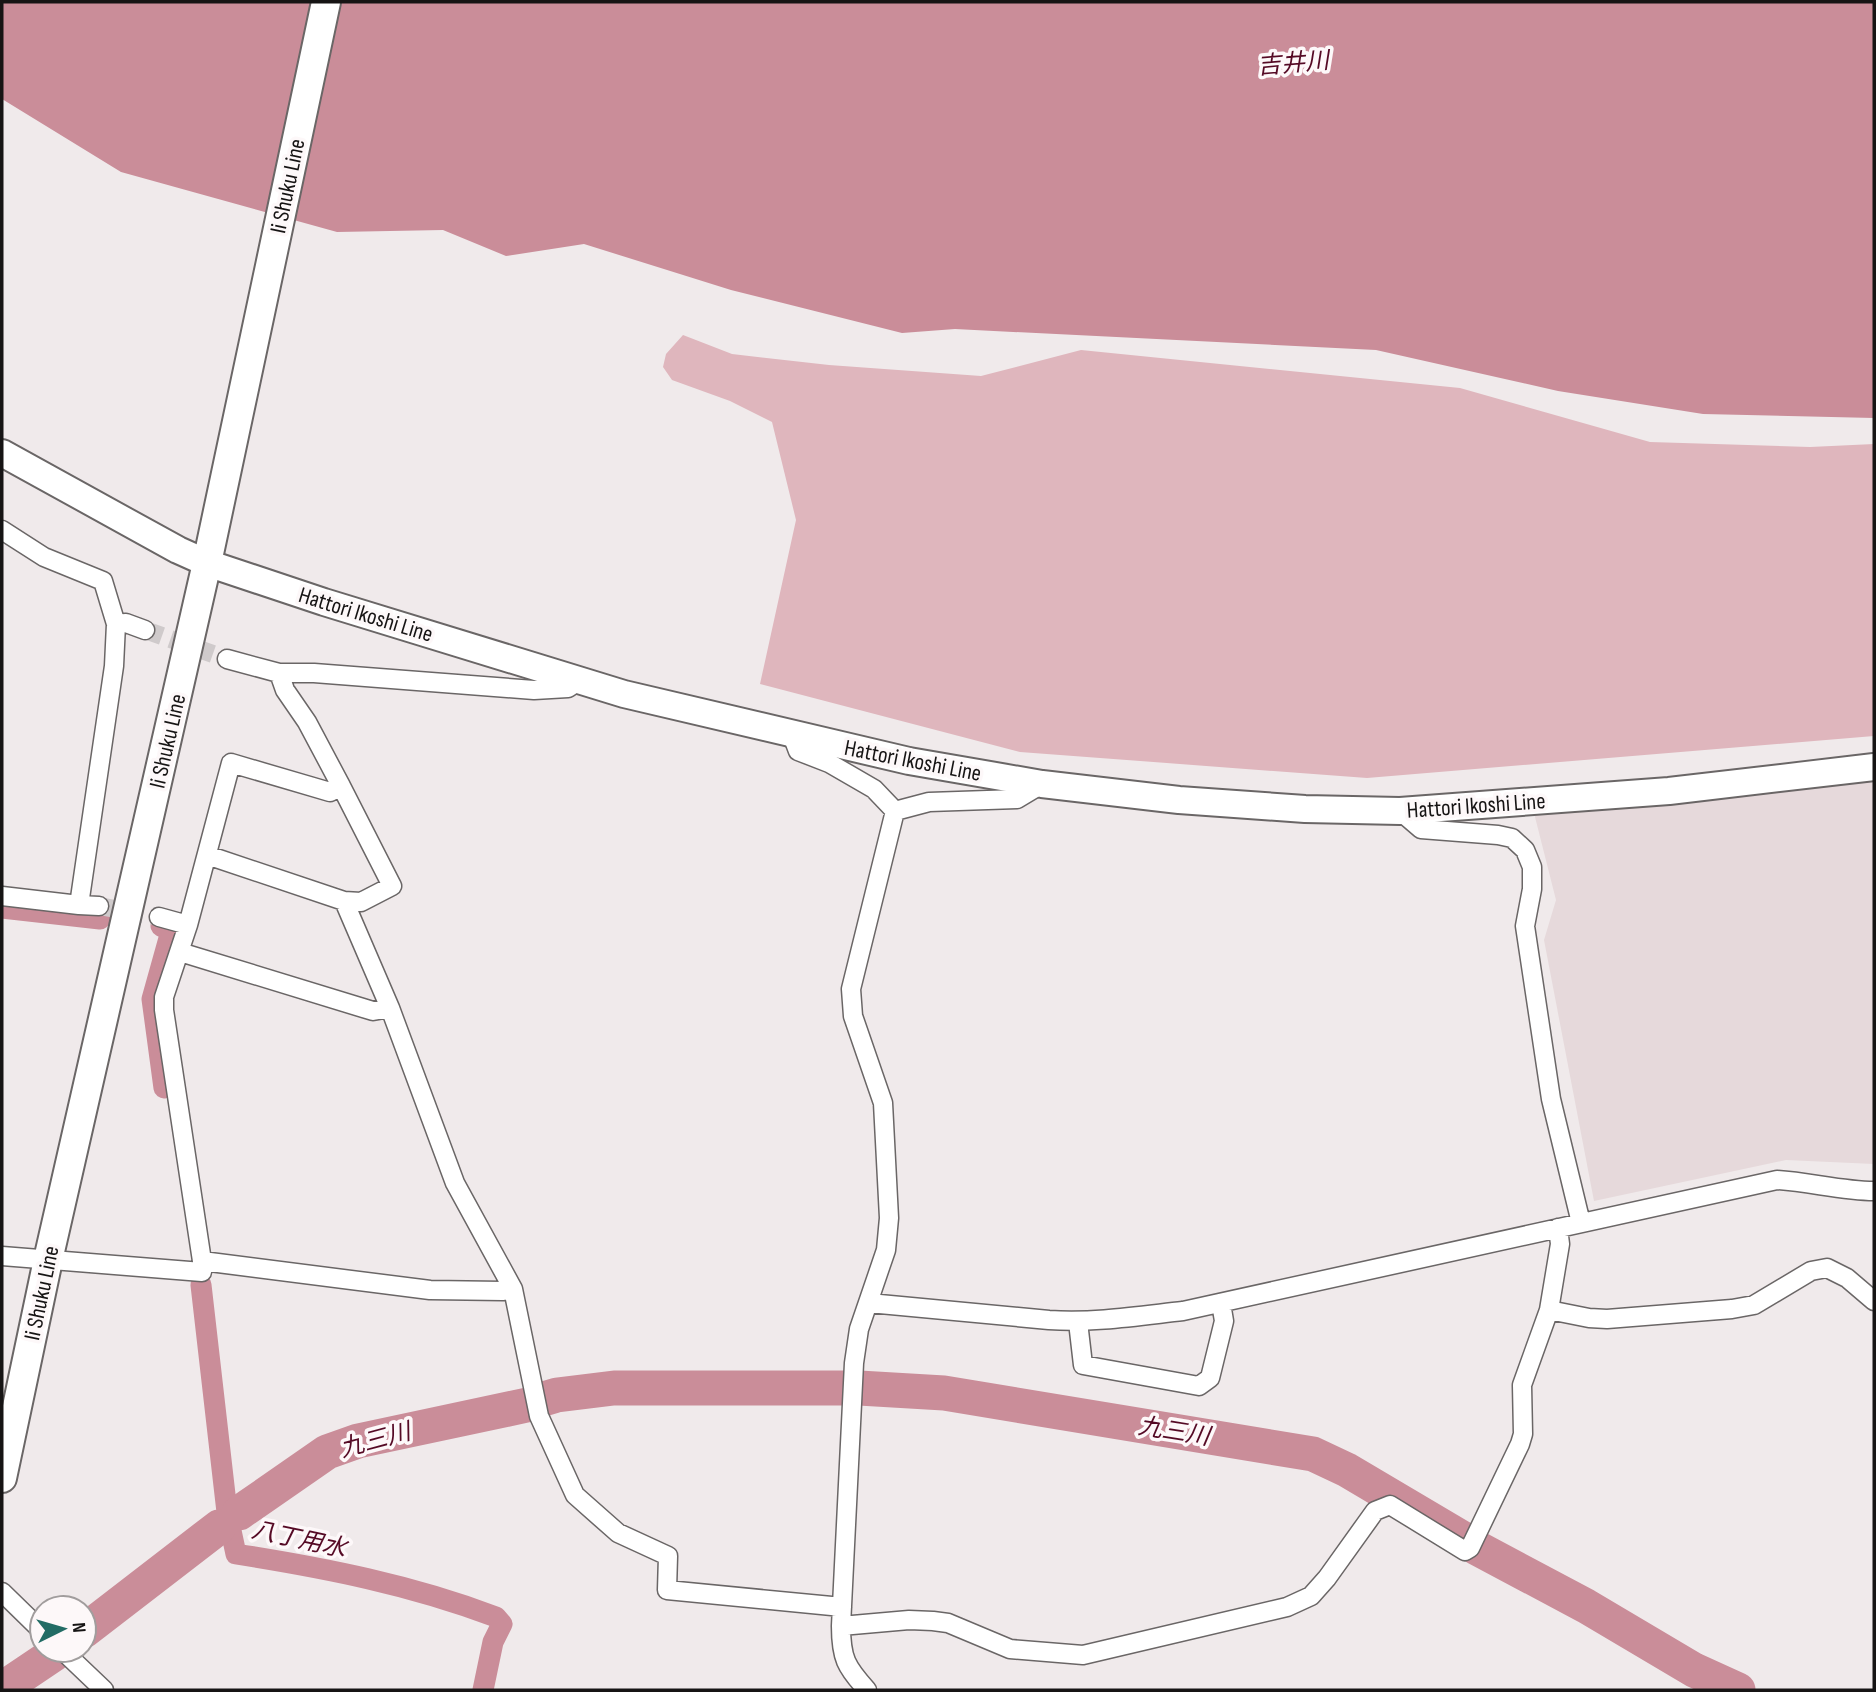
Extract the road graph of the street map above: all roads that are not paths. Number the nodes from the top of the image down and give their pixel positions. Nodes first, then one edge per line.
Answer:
1 (326, 2) edge
2 (2, 453) edge
3 (2, 530) edge
4 (207, 564) junction
5 (116, 624) junction
6 (145, 630) tunnel mouth
7 (227, 659) tunnel mouth
8 (279, 673) junction
9 (580, 680) junction
10 (792, 735) junction
11 (1874, 767) edge
12 (1042, 784) junction
13 (341, 786) junction
14 (895, 811) junction
15 (1400, 811) junction
16 (207, 855) junction
17 (2, 896) edge
18 (344, 901) junction
19 (79, 905) junction
20 (99, 906) tunnel mouth
21 (159, 916) tunnel mouth
22 (188, 925) junction
23 (180, 952) junction
24 (390, 1008) junction
25 (1874, 1191) edge
26 (1581, 1223) junction
27 (1558, 1228) junction
28 (2, 1256) edge
29 (48, 1260) junction
30 (202, 1261) junction
31 (513, 1289) junction
32 (1874, 1301) edge
33 (869, 1303) junction
34 (1221, 1303) junction
35 (1549, 1310) junction
36 (1078, 1322) junction
37 (2, 1478) edge
38 (2, 1592) edge
39 (842, 1606) junction
40 (28, 1617) edge
41 (841, 1626) junction
42 (77, 1664) edge
43 (104, 1690) edge
44 (867, 1690) edge

1 - 4 main road, Ii Shuku Line
2 - 4 main road, Hattori Ikoshi Line
3 - 5 street
4 - 9 main road, Hattori Ikoshi Line
4 - 29 main road, Ii Shuku Line
5 - 6 street
5 - 19 street
7 - 8 street
8 - 9 street
8 - 13 street
9 - 10 main road, Hattori Ikoshi Line
10 - 12 main road, Hattori Ikoshi Line
10 - 14 street
11 - 15 main road, Hattori Ikoshi Line
12 - 14 street
12 - 15 main road, Hattori Ikoshi Line
13 - 16 street
13 - 18 street
14 - 33 street
15 - 26 street
16 - 18 street
16 - 22 street
17 - 19 street
18 - 24 street
19 - 20 street
21 - 22 street
22 - 23 street
23 - 24 street
23 - 30 street
24 - 31 street
25 - 26 street
26 - 27 street
27 - 34 street
27 - 35 street
28 - 29 street
29 - 30 street
29 - 37 main road, Ii Shuku Line
30 - 31 street
31 - 39 street
32 - 35 street
33 - 36 street
33 - 39 street
34 - 36 street
34 - 36 street
35 - 41 street
38 - 40 street
39 - 41 street
41 - 44 street
42 - 43 street

